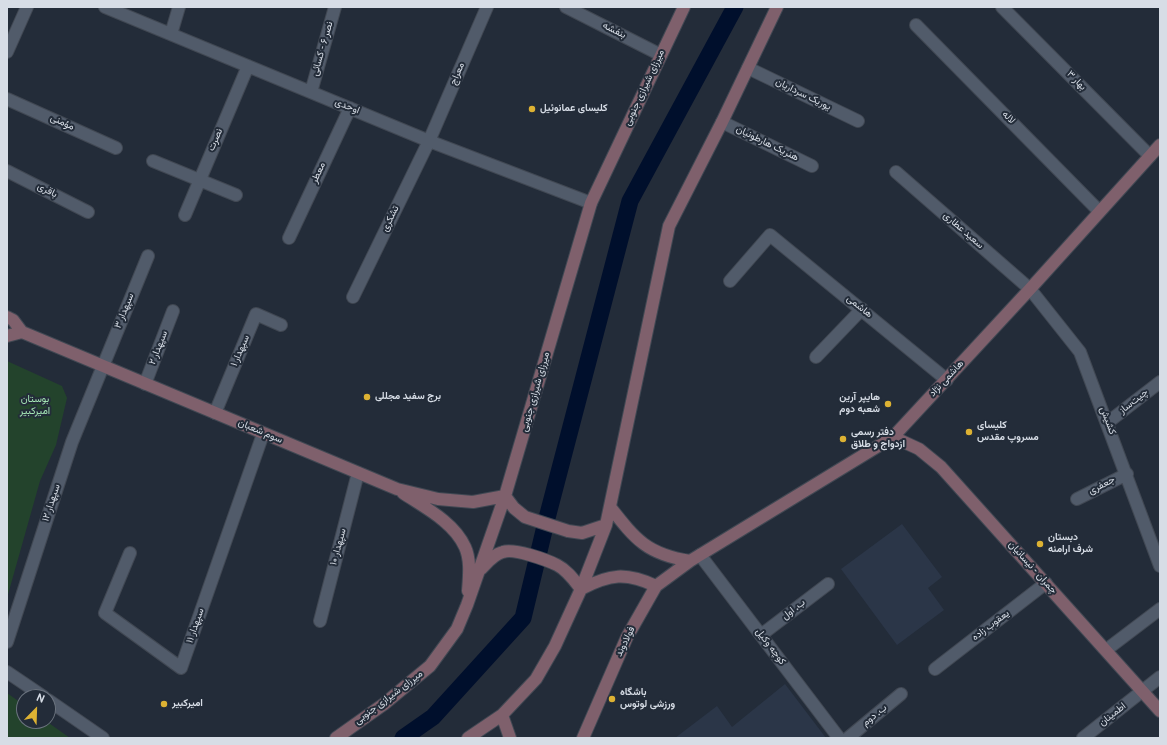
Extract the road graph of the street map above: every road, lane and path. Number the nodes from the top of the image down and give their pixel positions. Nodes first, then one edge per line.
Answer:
1 (27, 7) edge
2 (105, 7) edge
3 (180, 7) edge
4 (335, 7) edge
5 (487, 7) edge
6 (566, 7) edge
7 (684, 7) edge
8 (777, 7) edge
9 (1002, 7) edge
10 (916, 25) dead end
11 (171, 34) junction
12 (7, 52) edge
13 (662, 55) junction
14 (248, 66) junction
15 (748, 68) junction
16 (311, 92) junction
17 (7, 99) edge
18 (350, 108) junction
19 (858, 121) dead end
20 (722, 122) junction
21 (429, 141) junction
22 (1160, 145) edge
23 (116, 148) dead end
24 (1150, 156) junction
25 (153, 161) dead end
26 (812, 166) dead end
27 (7, 171) edge
28 (896, 172) dead end
29 (199, 180) junction
30 (236, 195) dead end
31 (591, 203) junction
32 (1099, 211) junction
33 (88, 212) dead end
34 (185, 215) dead end
35 (289, 238) dead end
36 (148, 256) dead end
37 (730, 281) dead end
38 (1030, 289) junction
39 (353, 297) dead end
40 (862, 309) junction
41 (173, 311) dead end
42 (7, 317) edge
43 (281, 325) dead end
44 (22, 332) junction
45 (7, 336) edge
46 (816, 357) dead end
47 (103, 366) junction
48 (947, 380) junction
49 (1160, 382) edge
50 (145, 384) junction
51 (215, 413) junction
52 (1107, 423) junction
53 (263, 434) junction
54 (893, 437) junction
55 (358, 473) junction
56 (1127, 474) junction
57 (397, 488) junction
58 (505, 496) junction
59 (1077, 499) dead end
60 (610, 508) junction
61 (606, 525) junction
62 (130, 553) dead end
63 (695, 558) junction
64 (1160, 566) edge
65 (479, 571) junction
66 (1046, 583) junction
67 (828, 584) dead end
68 (656, 586) junction
69 (581, 589) junction
70 (467, 605) junction
71 (1160, 609) edge
72 (320, 621) dead end
73 (761, 635) junction
74 (7, 642) edge
75 (1106, 650) junction
76 (935, 669) dead end
77 (7, 672) edge
78 (1160, 677) edge
79 (32, 689) edge
80 (1143, 692) junction
81 (901, 694) dead end
82 (56, 706) edge
83 (1160, 711) edge
84 (502, 715) junction
85 (103, 738) edge
86 (336, 738) edge
87 (468, 738) edge
88 (510, 738) edge
89 (583, 738) edge
90 (839, 738) edge
91 (848, 738) edge
92 (1083, 738) edge

1 - 12 street
2 - 11 street, اوحدی
3 - 11 street
4 - 16 street, نصر ۶ - کسائی
5 - 21 street, معراج
6 - 13 street, بنفشه
7 - 13 street, میرزای شیرازی جنوبی
8 - 15 street
9 - 24 street, بهار ۳
10 - 32 street, لاله
11 - 14 street, اوحدی
13 - 31 street, میرزای شیرازی جنوبی
14 - 16 street, اوحدی
14 - 29 street, نصرت
15 - 19 street, یوریک سرداریان
15 - 20 street
16 - 18 street, اوحدی
17 - 23 street, مؤمنی
18 - 21 street, اوحدی
18 - 35 street, معطر
20 - 26 street, هنریک هارطونیان
20 - 60 street
21 - 31 street, اوحدی
21 - 39 street, تشکری
22 - 24 street, هاشمی نژاد
24 - 32 street, هاشمی نژاد
25 - 29 street
27 - 33 street, باقری
28 - 38 street, سعید عطاری
29 - 30 street
29 - 34 street, نصرت
31 - 58 street, میرزای شیرازی جنوبی
32 - 38 street, هاشمی نژاد
36 - 47 street, سپهدار ۳
37 - 40 street, هاشمی
38 - 48 street, هاشمی نژاد
38 - 52 street, کشیش
40 - 46 street
40 - 48 street, هاشمی
41 - 50 street, سپهدار ۲
42 - 44 street, سوم شعبان
43 - 51 street, سپهدار ۱
44 - 45 street
44 - 47 street, سوم شعبان
47 - 50 street, سوم شعبان
47 - 74 street, سپهدار ۱۲
48 - 54 street, هاشمی نژاد
49 - 52 street, چیت‌ساز
50 - 51 street, سوم شعبان
51 - 53 street, سوم شعبان
52 - 56 street, کشیش
53 - 55 street, سوم شعبان
53 - 62 street, سپهدار ۱۱
54 - 63 street, هاشمی نژاد
54 - 66 street, چمران - نیسانیان
55 - 57 street, سوم شعبان
55 - 72 street, سپهدار ۱۰
56 - 59 street, جعفری
56 - 64 street, کشیش
57 - 58 street, سوم شعبان
57 - 70 street
58 - 61 street
58 - 65 street, میرزای شیرازی جنوبی
60 - 61 street
60 - 63 street
61 - 69 street
63 - 68 street, فولادوند
63 - 73 street, کوچه وکیل
65 - 69 street
65 - 70 street, میرزای شیرازی جنوبی
66 - 75 street, چمران - نیسانیان
66 - 76 street, یعقوب زاده
67 - 73 street, ب. اول
68 - 69 street
68 - 89 street, فولادوند
69 - 84 street
70 - 86 street, میرزای شیرازی جنوبی
71 - 75 street
73 - 90 street, کوچه وکیل
75 - 80 street, چمران - نیسانیان
77 - 79 street
78 - 80 street, اطمینان
80 - 83 street, چمران - نیسانیان
80 - 92 street, اطمینان
81 - 91 street, ب. دوم
82 - 85 street
84 - 87 street
84 - 88 street

